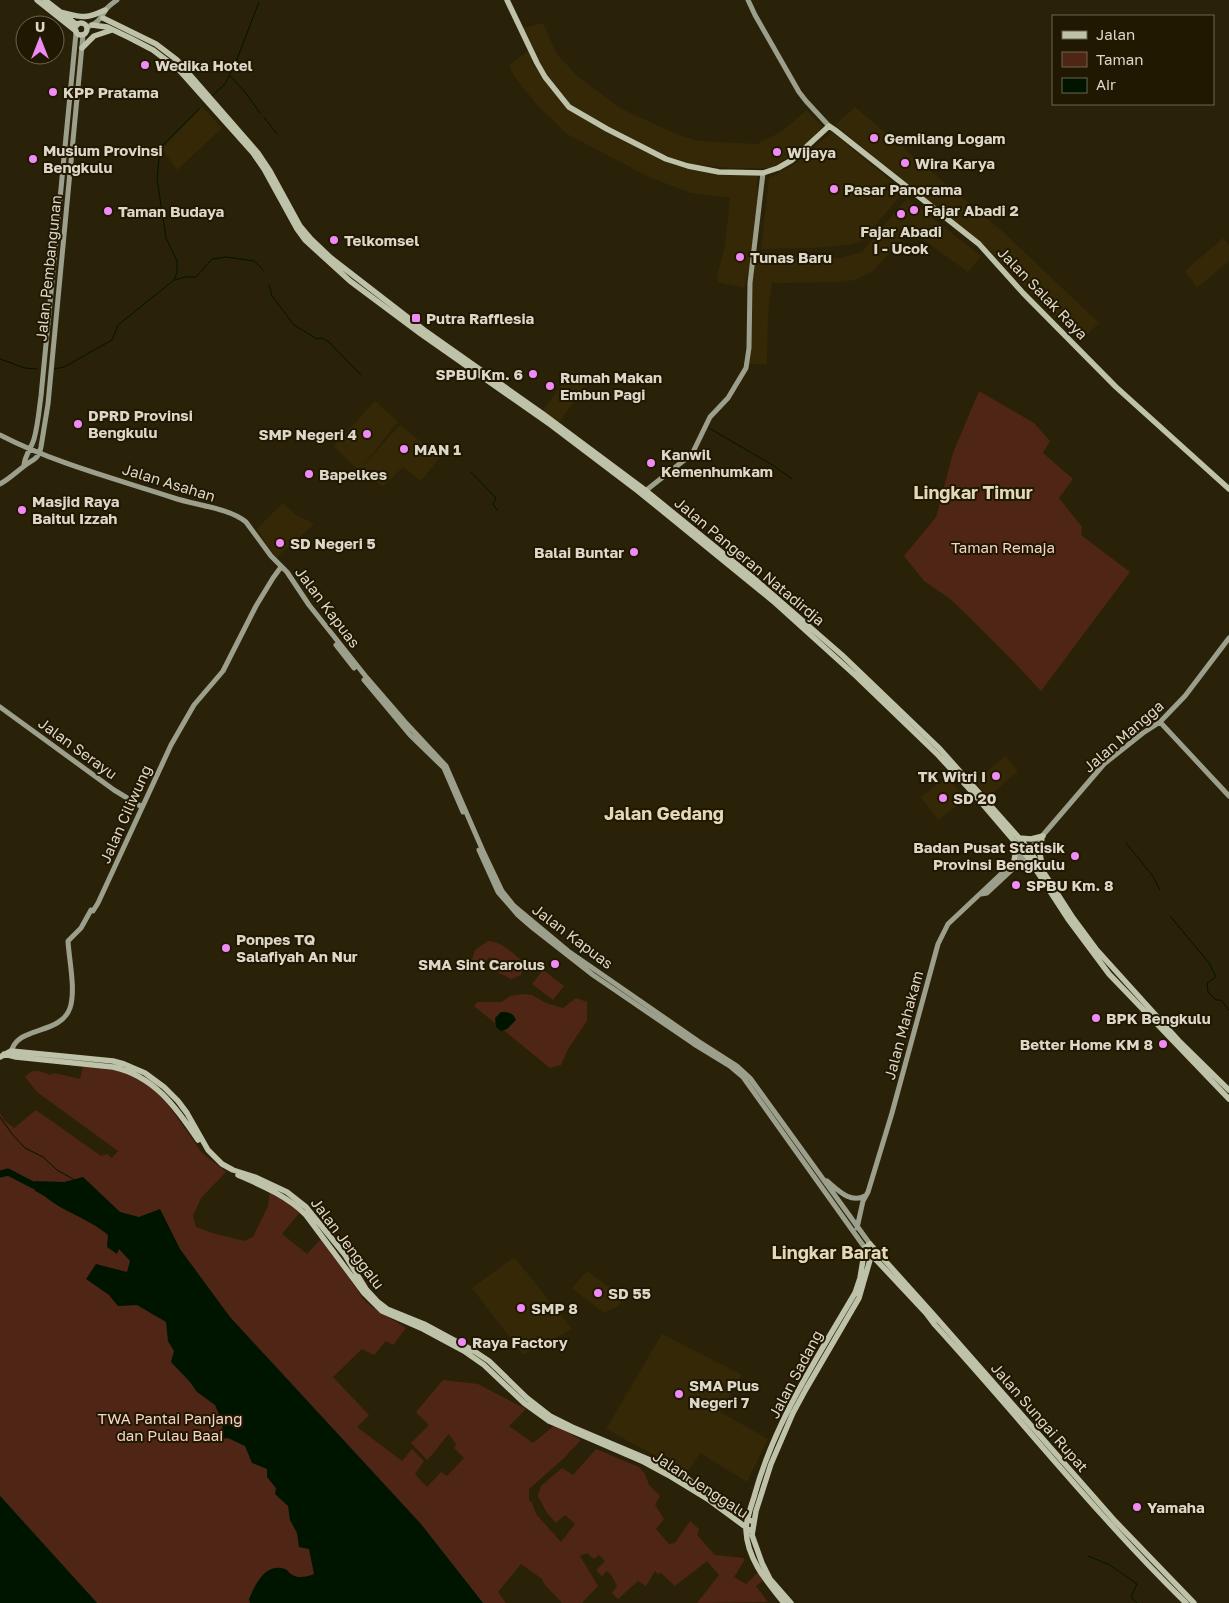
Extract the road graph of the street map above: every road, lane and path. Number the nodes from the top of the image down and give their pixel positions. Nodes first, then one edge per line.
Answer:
1 (37, 0) edge
2 (45, 0) edge
3 (117, 0) edge
4 (507, 0) edge
5 (748, 0) edge
6 (105, 10) junction
7 (60, 12) junction
8 (102, 18) junction
9 (90, 26) junction
10 (76, 30) junction
11 (112, 30) junction
12 (83, 35) junction
13 (82, 48) junction
14 (829, 126) junction
15 (64, 160) junction
16 (71, 164) junction
17 (763, 173) junction
18 (378, 298) junction
19 (50, 341) junction
20 (0, 434) edge
21 (30, 450) junction
22 (40, 454) junction
23 (24, 465) junction
24 (0, 484) edge
25 (1229, 489) edge
26 (644, 492) junction
27 (282, 568) junction
28 (1229, 638) edge
29 (0, 708) edge
30 (1160, 722) junction
31 (1229, 796) edge
32 (142, 807) junction
33 (1043, 836) junction
34 (1018, 841) junction
35 (1029, 851) junction
36 (1015, 863) junction
37 (1035, 869) junction
38 (1043, 870) junction
39 (1143, 1007) junction
40 (6, 1055) edge
41 (1229, 1090) edge
42 (1229, 1099) edge
43 (796, 1147) junction
44 (821, 1176) junction
45 (866, 1194) junction
46 (855, 1229) junction
47 (867, 1246) junction
48 (873, 1252) junction
49 (358, 1281) junction
50 (997, 1390) junction
51 (750, 1521) junction
52 (749, 1529) junction
53 (784, 1603) edge
54 (791, 1603) edge
55 (1186, 1603) edge
56 (1194, 1603) edge

1 - 10 main road
2 - 7 main road
3 - 6 street
4 - 17 main road
5 - 14 street
6 - 7 main road
6 - 8 street
7 - 10 main road
8 - 9 street
8 - 18 main road
9 - 10 main road
9 - 11 main road
9 - 12 main road
10 - 12 main road
10 - 15 street, Jalan Pembangunan
11 - 13 main road
11 - 18 main road
12 - 13 street, Jalan Pembangunan
13 - 16 street, Jalan Pembangunan
14 - 17 main road
14 - 25 main road, Jalan Salak Raya
15 - 16 street
15 - 19 street, Jalan Pembangunan
16 - 19 street, Jalan Pembangunan
17 - 26 street
18 - 26 main road, Jalan Pangeran Natadirdja
19 - 21 street, Jalan Pembangunan
19 - 22 street, Jalan Pembangunan
20 - 21 street, Jalan Asahan
21 - 22 street, Jalan Asahan
21 - 23 street, Jalan Pembangunan
22 - 23 street, Jalan Pembangunan
22 - 27 street, Jalan Asahan
23 - 24 street, Jalan Pembangunan
26 - 34 main road, Jalan Pangeran Natadirdja
27 - 32 street, Jalan Ciliwung
27 - 43 street, Jalan Kapuas
28 - 30 street, Jalan Mangga
29 - 32 street, Jalan Serayu
30 - 31 street
30 - 33 street, Jalan Mangga
32 - 40 street, Jalan Ciliwung
33 - 34 main road
33 - 35 street, Jalan Mangga
33 - 38 main road
34 - 35 main road, Jalan Pangeran Natadirdja
34 - 36 main road
35 - 36 street, Jalan Mangga
35 - 37 main road
35 - 38 main road
36 - 37 main road
36 - 45 street, Jalan Mahakam
37 - 39 main road
38 - 39 main road
39 - 41 main road
39 - 42 main road
40 - 49 main road, Jalan Jenggalu
43 - 44 street, Jalan Kapuas
43 - 46 street, Jalan Kapuas
44 - 45 street
44 - 46 street, Jalan Kapuas
45 - 46 street, Jalan Mahakam
46 - 47 street, Jalan Kapuas
47 - 48 main road, Jalan Sungai Rupat
47 - 51 main road, Jalan Sadang
48 - 50 main road, Jalan Sungai Rupat
48 - 51 main road
49 - 51 main road, Jalan Jenggalu
49 - 52 main road, Jalan Jenggalu
50 - 55 main road, Jalan Sungai Rupat
50 - 56 main road, Jalan Sungai Rupat
51 - 52 main road
52 - 53 main road
52 - 54 main road

